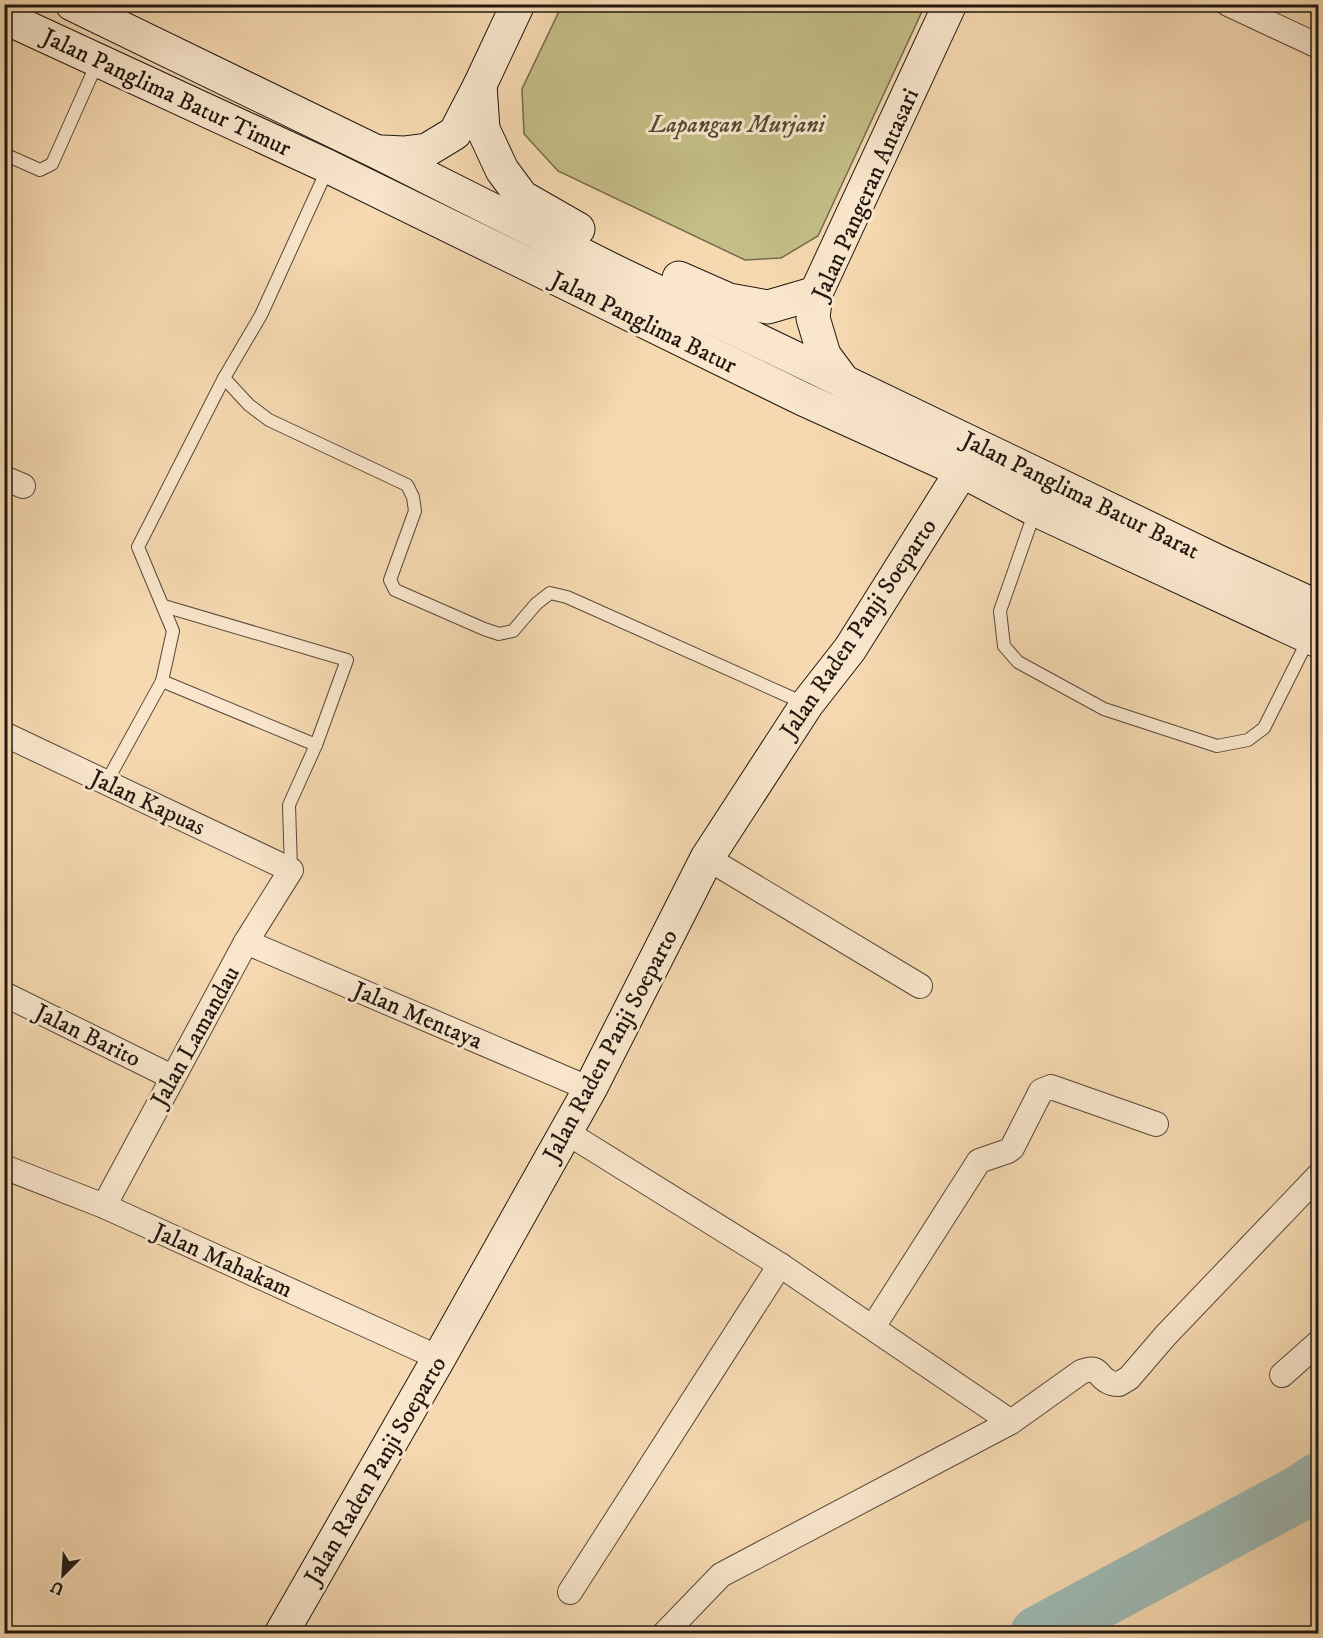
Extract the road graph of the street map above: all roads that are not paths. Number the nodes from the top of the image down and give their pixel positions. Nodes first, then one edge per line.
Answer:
1 (72, 4) edge
2 (518, 4) edge
3 (950, 4) edge
4 (1228, 4) edge
5 (4, 17) edge
6 (1318, 46) edge
7 (99, 60) junction
8 (480, 85) junction
9 (377, 152) junction
10 (4, 154) edge
11 (329, 167) junction
12 (816, 293) junction
13 (224, 378) junction
14 (844, 382) junction
15 (962, 471) junction
16 (1036, 510) junction
17 (1214, 576) junction
18 (164, 606) junction
19 (1315, 628) edge
20 (162, 681) junction
21 (807, 704) junction
22 (4, 734) edge
23 (315, 745) junction
24 (106, 783) junction
25 (707, 858) junction
26 (291, 870) junction
27 (246, 942) junction
28 (920, 986) dead end
29 (4, 994) edge
30 (172, 1077) junction
31 (590, 1089) junction
32 (1156, 1124) dead end
33 (566, 1132) junction
34 (4, 1167) edge
35 (1318, 1176) edge
36 (104, 1206) junction
37 (780, 1265) junction
38 (873, 1327) junction
39 (1318, 1343) edge
40 (439, 1358) junction
41 (1282, 1375) dead end
42 (1011, 1422) junction
43 (570, 1592) dead end
44 (281, 1634) edge
45 (664, 1634) edge

1 - 9 main road, Jalan Panglima Batur Timur
2 - 8 main road
3 - 12 main road, Jalan Pangeran Antasari
4 - 6 street
5 - 7 main road, Jalan Panglima Batur Timur
7 - 10 lane
7 - 11 main road, Jalan Panglima Batur Timur
8 - 9 main road
8 - 12 main road
9 - 14 main road, Jalan Panglima Batur
11 - 13 lane
11 - 15 main road, Jalan Panglima Batur
12 - 14 main road, Jalan Pangeran Antasari
13 - 18 lane
13 - 21 lane
14 - 17 main road, Jalan Panglima Batur Barat
15 - 16 main road, Jalan Panglima Batur Barat
15 - 21 main road, Jalan Raden Panji Soeparto
16 - 17 main road, Jalan Panglima Batur Barat
16 - 19 lane
17 - 19 main road, Jalan Panglima Batur Barat
18 - 20 lane
18 - 23 lane
20 - 23 lane
20 - 24 lane
21 - 25 main road, Jalan Raden Panji Soeparto
22 - 24 street, Jalan Kapuas
23 - 26 lane
24 - 26 street, Jalan Kapuas
25 - 28 street
25 - 31 main road, Jalan Raden Panji Soeparto
26 - 27 street, Jalan Lamandau
27 - 30 street, Jalan Lamandau
27 - 31 street, Jalan Mentaya
29 - 30 street, Jalan Barito
30 - 36 street, Jalan Lamandau
31 - 33 main road, Jalan Raden Panji Soeparto
32 - 38 street
33 - 37 street
33 - 40 main road, Jalan Raden Panji Soeparto
34 - 36 street, Jalan Mahakam
35 - 42 street
36 - 40 street, Jalan Mahakam
37 - 38 street
37 - 43 street
38 - 42 street
39 - 41 street
40 - 44 main road, Jalan Raden Panji Soeparto
42 - 45 street

